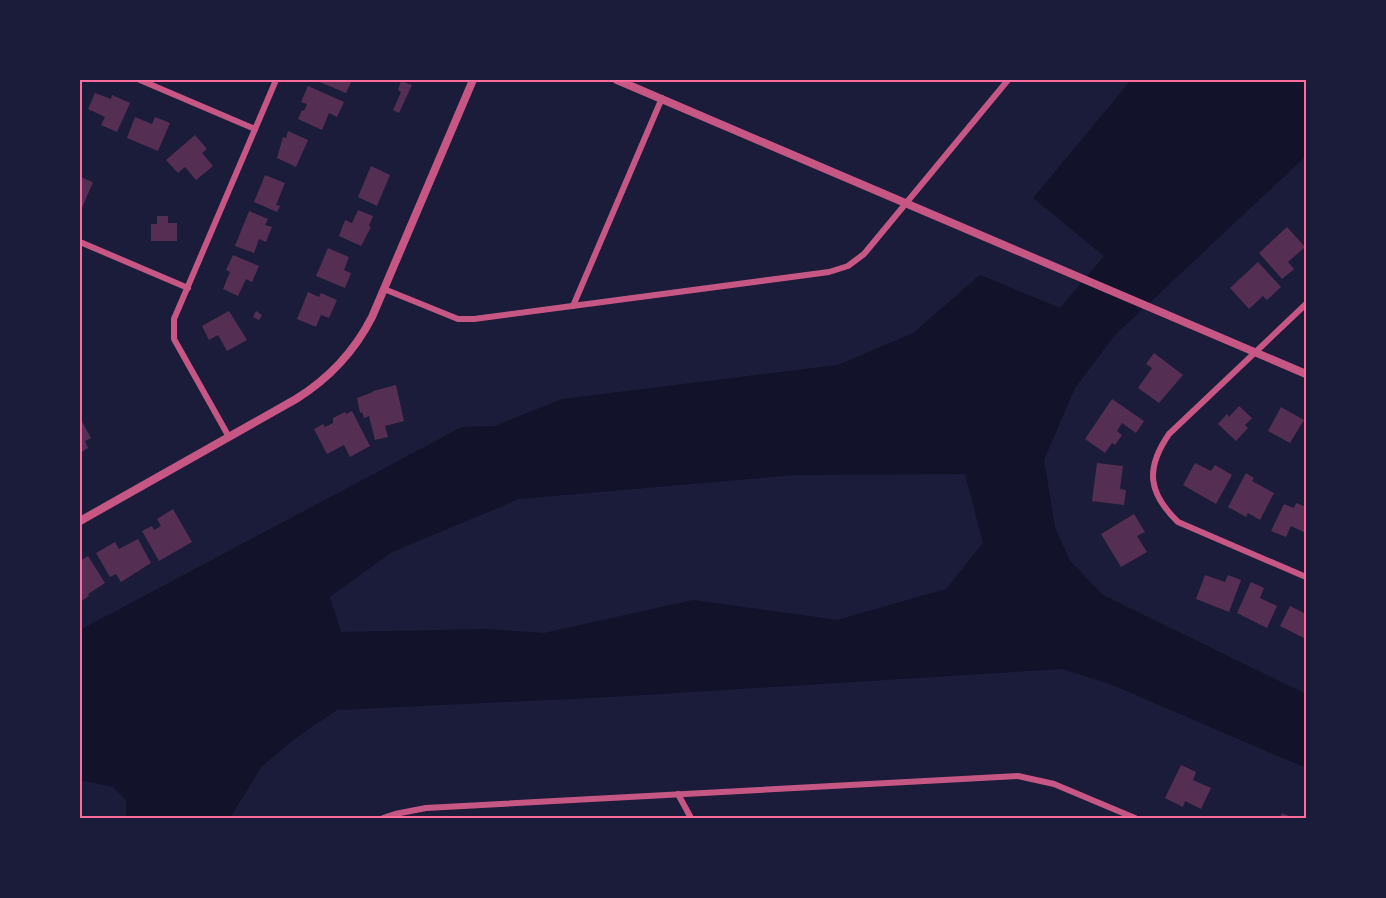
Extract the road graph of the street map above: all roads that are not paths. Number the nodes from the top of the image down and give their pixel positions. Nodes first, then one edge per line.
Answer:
1 (140, 80) edge
2 (276, 80) edge
3 (473, 80) edge
4 (617, 80) edge
5 (1008, 80) edge
6 (662, 98) junction
7 (255, 129) junction
8 (906, 203) junction
9 (80, 242) edge
10 (188, 288) junction
11 (384, 290) junction
12 (1306, 304) edge
13 (573, 306) junction
14 (1256, 352) junction
15 (1306, 374) edge
16 (229, 437) junction
17 (80, 521) edge
18 (1306, 577) edge
19 (678, 794) junction
20 (383, 819) edge
21 (691, 819) edge
22 (1135, 819) edge

1 - 7 street
2 - 7 street
3 - 11 street
4 - 6 street
5 - 8 street
6 - 8 street
6 - 13 street
7 - 10 street
8 - 13 street
8 - 14 street
9 - 10 street
10 - 16 street
11 - 13 street
11 - 16 street
12 - 14 street
14 - 15 street
14 - 18 street
16 - 17 street
19 - 20 street
19 - 21 street
19 - 22 street

